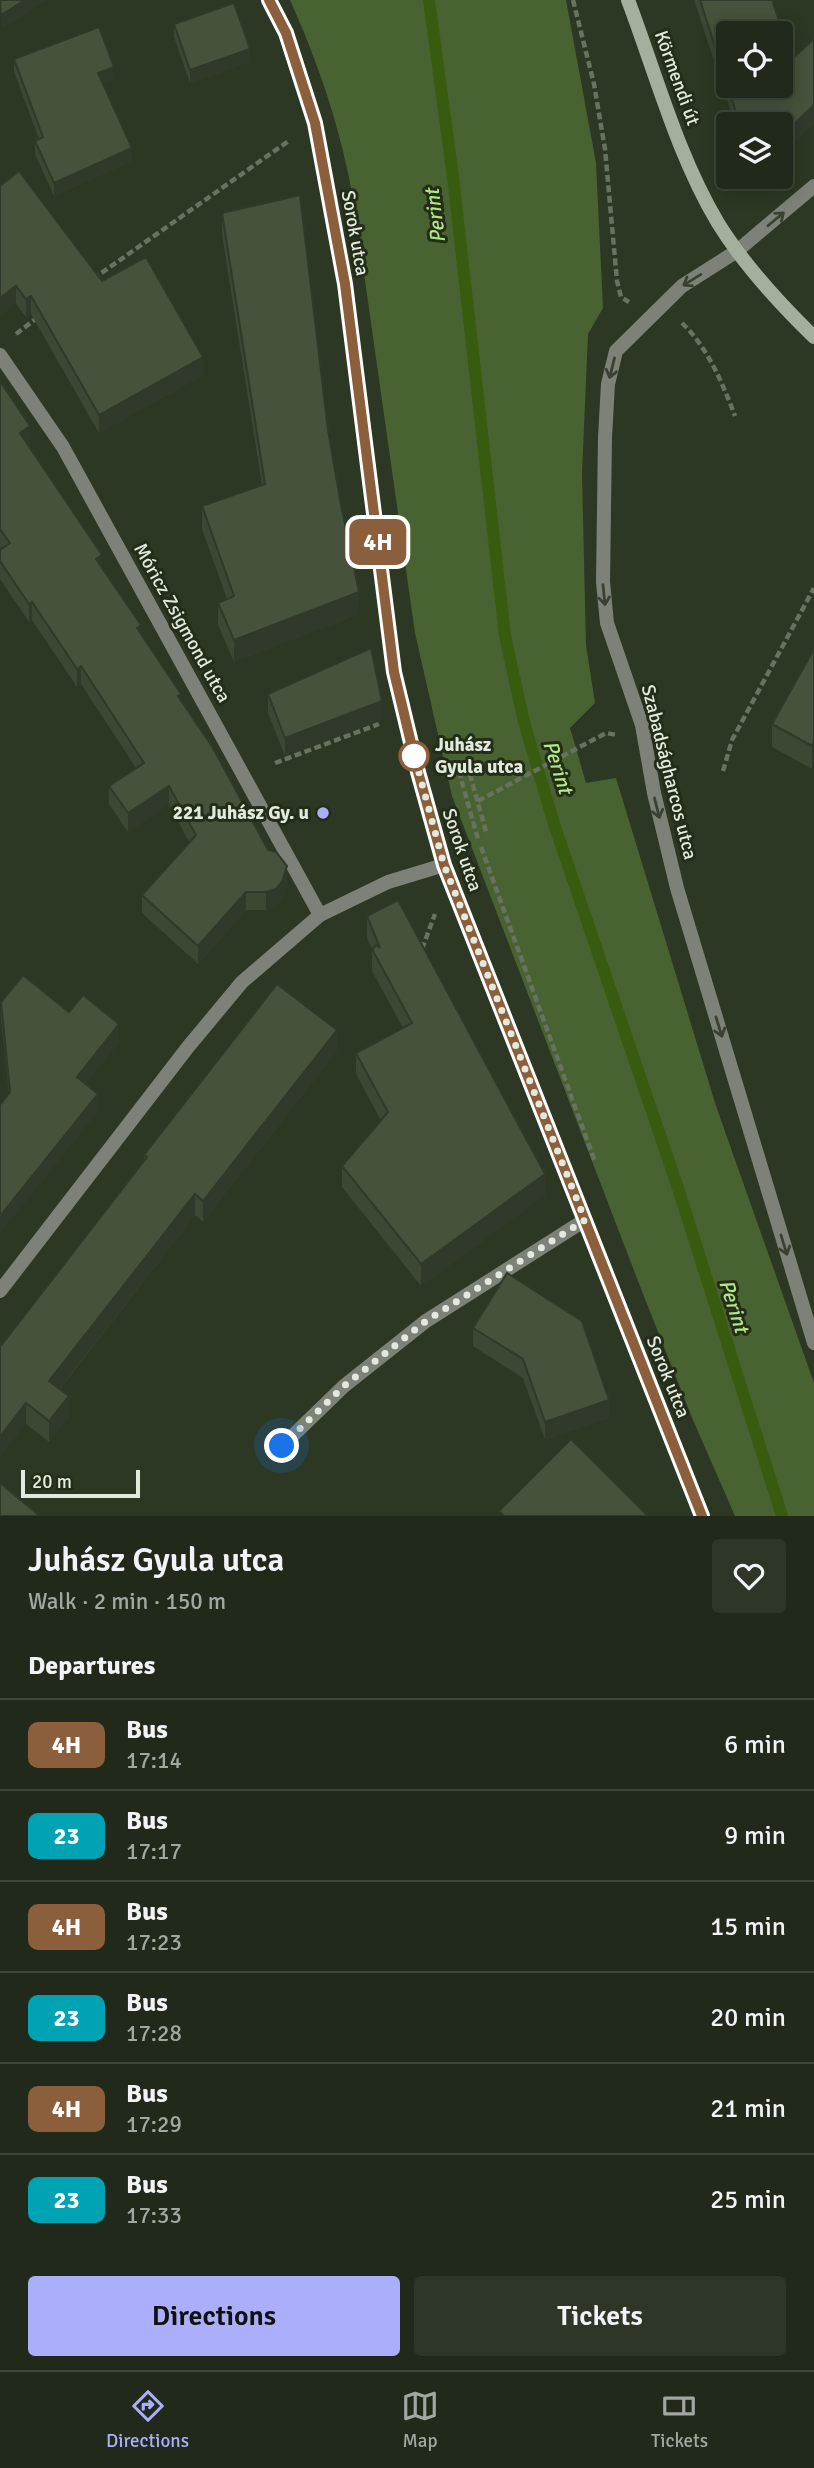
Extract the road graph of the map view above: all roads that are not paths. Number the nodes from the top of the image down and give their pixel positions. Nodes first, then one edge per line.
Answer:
1 (269, 0) edge
2 (628, 0) edge
3 (814, 186) edge
4 (737, 251) junction
5 (814, 337) edge
6 (0, 355) edge
7 (444, 865) junction
8 (320, 915) junction
9 (585, 1220) junction
10 (0, 1292) edge
11 (814, 1343) edge
12 (282, 1446) dead end
13 (702, 1516) edge

1 - 7 street, Sorok utca
2 - 4 street, Körmendi út
4 -> 3 street, Szabadságharcos utca
4 - 5 street, Körmendi út
4 -> 11 street, Szabadságharcos utca
6 - 8 street, Móricz Zsigmond utca
7 - 8 street
7 - 9 street, Sorok utca
8 - 10 street
9 - 12 street
9 - 13 street, Sorok utca

